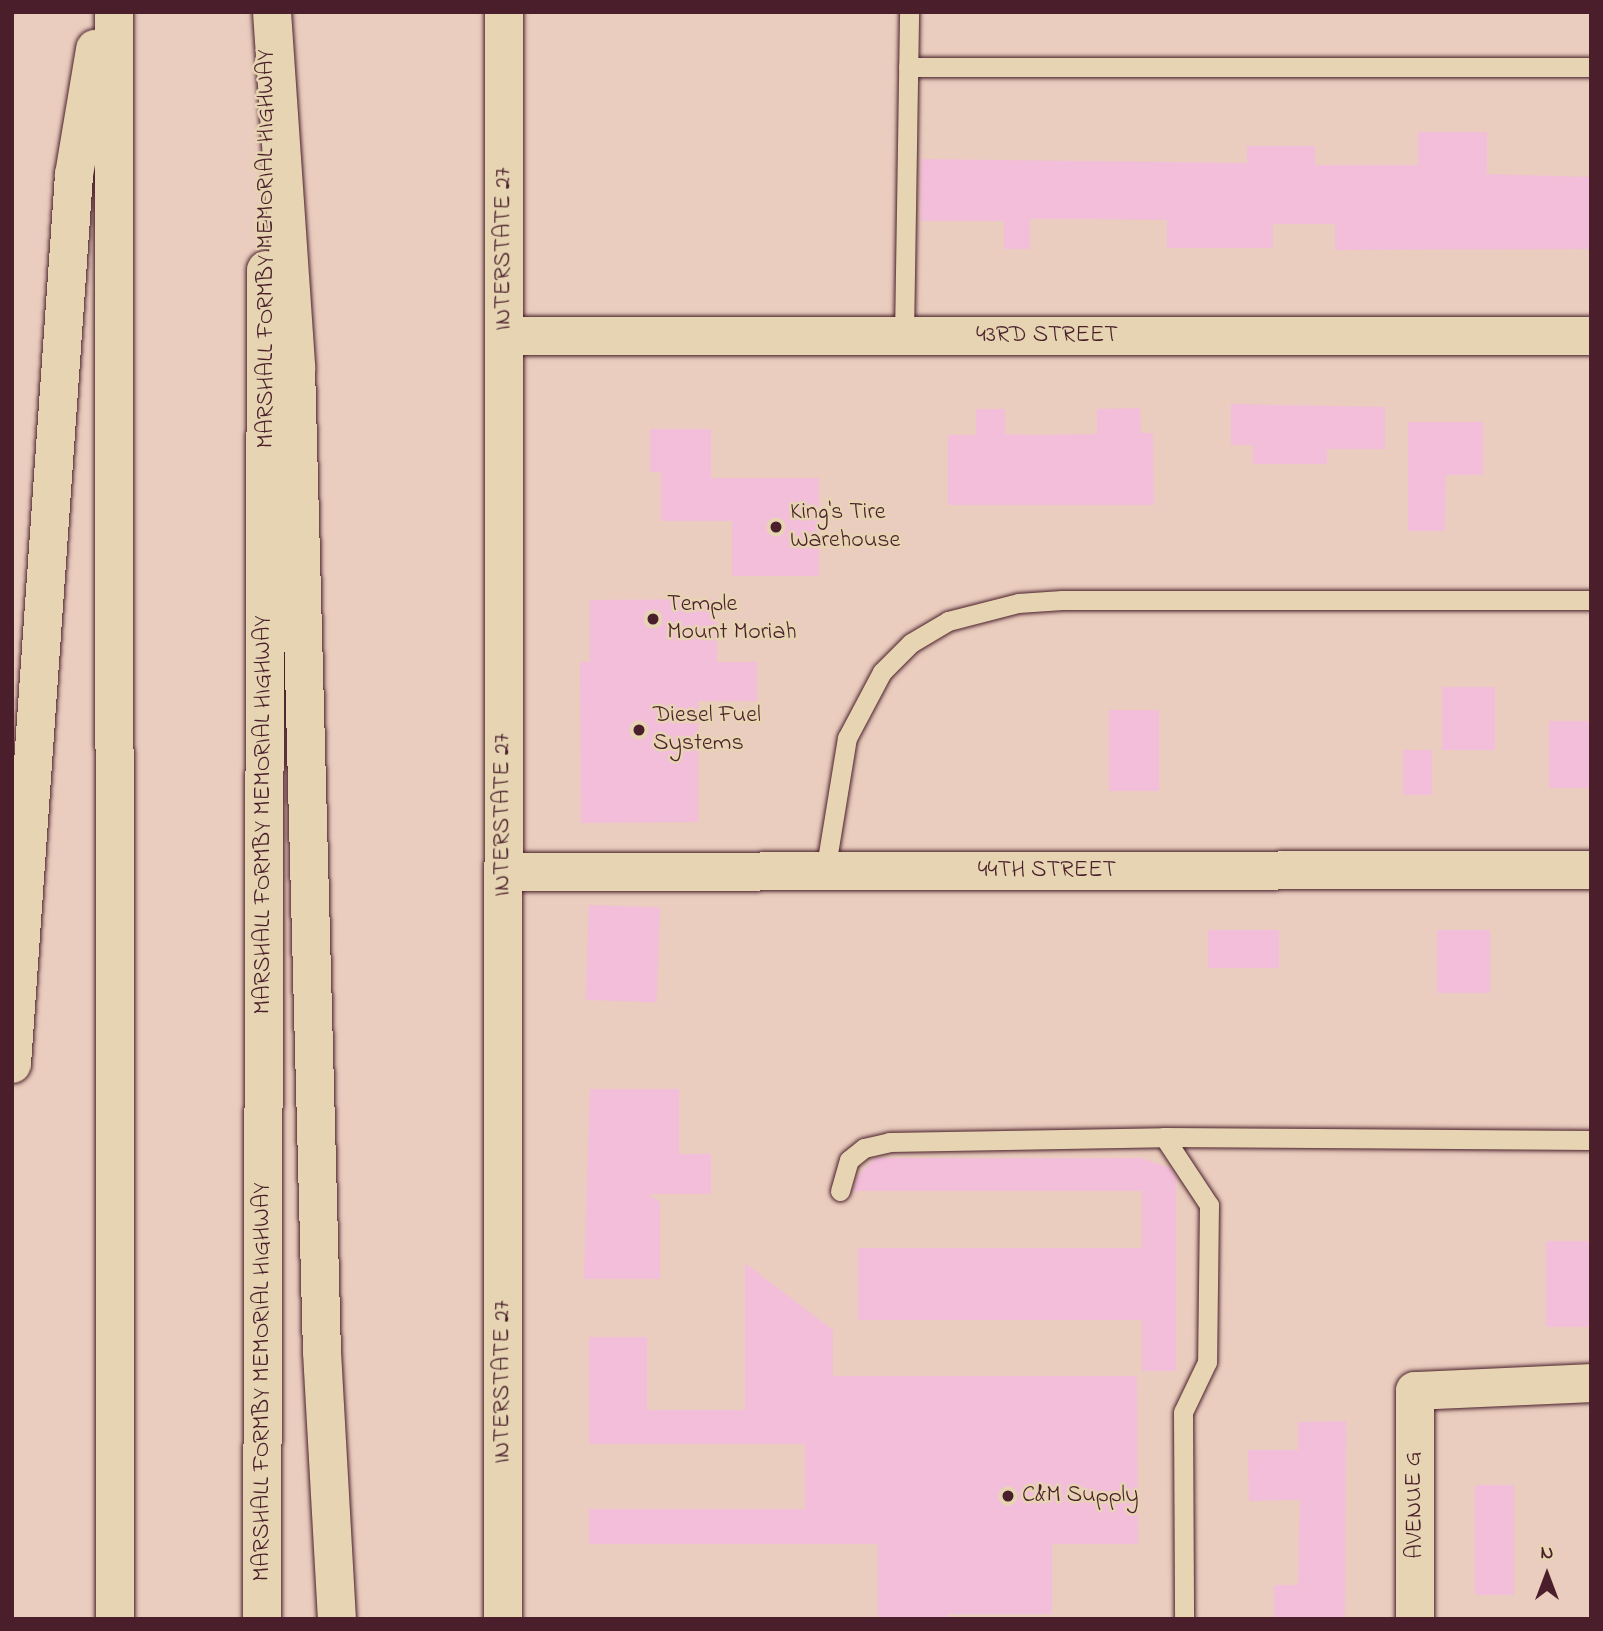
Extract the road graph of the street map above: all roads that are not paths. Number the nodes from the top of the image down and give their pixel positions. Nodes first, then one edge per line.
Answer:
1 (101, 12) edge
2 (114, 12) edge
3 (270, 12) edge
4 (504, 12) edge
5 (909, 12) edge
6 (908, 66) junction
7 (1591, 66) edge
8 (504, 336) junction
9 (904, 336) junction
10 (1591, 336) edge
11 (1591, 600) edge
12 (1591, 870) edge
13 (503, 872) junction
14 (825, 872) junction
15 (12, 1064) edge
16 (1164, 1137) junction
17 (1591, 1140) edge
18 (840, 1191) dead end
19 (1591, 1383) edge
20 (115, 1619) edge
21 (262, 1619) edge
22 (337, 1619) edge
23 (503, 1619) edge
24 (1184, 1619) edge
25 (1415, 1619) edge

1 - 15 main road
2 - 20 main road
3 - 21 main road, MARSHALL FORMBY MEMORIAL HIGHWAY
3 - 22 main road
4 - 8 main road, INTERSTATE 27
5 - 6 lane
6 - 7 lane
6 - 9 lane
8 - 9 main road, 43RD STREET
8 - 13 main road, INTERSTATE 27
9 - 10 main road, 43RD STREET
11 - 14 lane
12 - 14 main road, 44TH STREET
13 - 14 main road, 44TH STREET
13 - 23 main road, INTERSTATE 27
16 - 17 lane
16 - 18 lane
16 - 24 lane
19 - 25 main road, AVENUE G

